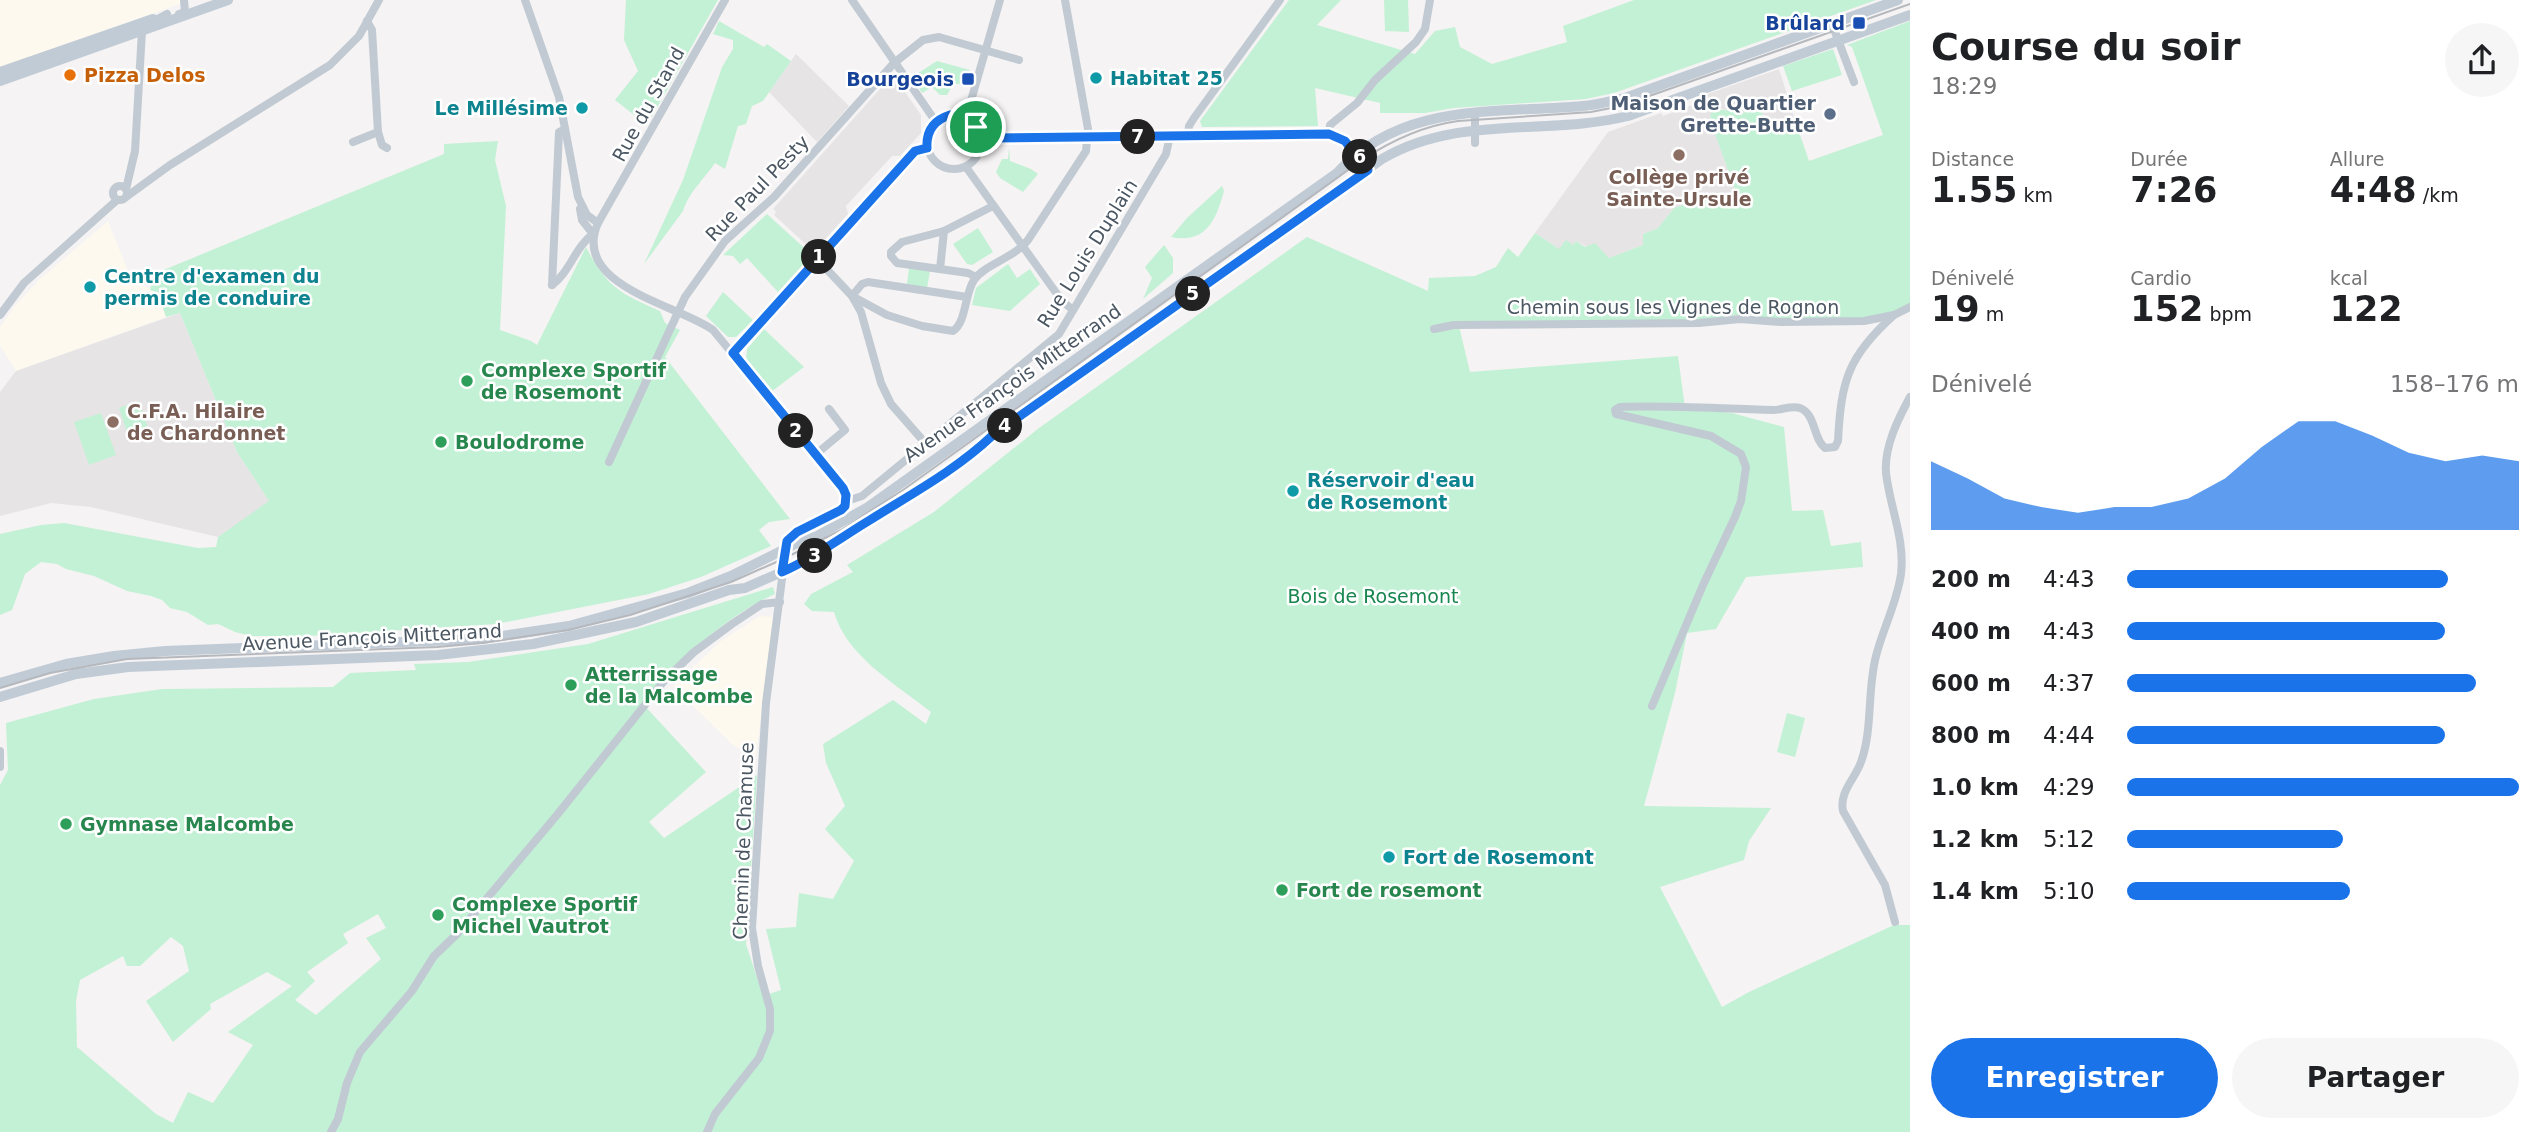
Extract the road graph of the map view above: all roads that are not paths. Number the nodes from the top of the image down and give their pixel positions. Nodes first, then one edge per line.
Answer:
1 (209, 0) edge
2 (228, 0) edge
3 (379, 0) edge
4 (525, 0) edge
5 (725, 0) edge
6 (852, 0) edge
7 (1000, 0) edge
8 (1065, 0) edge
9 (1280, 0) edge
10 (1430, 0) edge
11 (1898, 0) edge
12 (184, 4) edge
13 (1910, 15) edge
14 (167, 18) junction
15 (367, 21) junction
16 (1832, 24) junction
17 (142, 31) junction
18 (1838, 41) junction
19 (985, 50) junction
20 (1019, 60) dead end
21 (894, 63) junction
22 (0, 72) edge
23 (0, 81) edge
24 (1853, 82) dead end
25 (1475, 113) junction
26 (966, 118) junction
27 (936, 122) junction
28 (565, 129) junction
29 (1476, 130) junction
30 (378, 132) junction
31 (1329, 134) junction
32 (1170, 136) junction
33 (1188, 136) junction
34 (1088, 137) junction
35 (981, 140) junction
36 (353, 142) dead end
37 (1475, 143) dead end
38 (387, 148) dead end
39 (927, 148) junction
40 (1357, 154) junction
41 (966, 167) junction
42 (131, 169) junction
43 (1368, 170) junction
44 (114, 189) junction
45 (126, 192) junction
46 (578, 197) junction
47 (117, 200) junction
48 (993, 206) junction
49 (107, 208) junction
50 (598, 223) junction
51 (944, 231) junction
52 (593, 234) junction
53 (1022, 247) junction
54 (817, 259) junction
55 (940, 269) junction
56 (976, 277) junction
57 (852, 296) junction
58 (967, 297) junction
59 (1910, 307) edge
60 (1073, 310) junction
61 (677, 311) junction
62 (0, 315) edge
63 (1894, 315) junction
64 (1434, 329) dead end
65 (733, 353) junction
66 (1910, 397) edge
67 (829, 409) dead end
68 (926, 444) junction
69 (815, 455) junction
70 (610, 462) dead end
71 (847, 502) junction
72 (784, 550) junction
73 (782, 572) junction
74 (780, 602) junction
75 (0, 682) edge
76 (0, 696) edge
77 (1652, 706) dead end
78 (0, 751) edge
79 (0, 767) edge
80 (1895, 922) dead end
81 (331, 1132) edge
82 (706, 1132) edge

1 - 12 main road
2 - 14 main road
3 - 15 street
4 - 28 street
5 - 50 street, Rue du Stand
6 - 21 street
7 - 19 street
8 - 34 street
9 - 33 street
10 - 31 street
11 - 16 main road, Avenue François Mitterrand
12 - 14 main road
13 - 18 main road, Avenue François Mitterrand
14 - 17 main road
14 - 22 main road
15 - 30 street
15 - 45 street
16 - 18 street
16 - 25 main road, Avenue François Mitterrand
17 - 23 main road
17 - 42 street
18 - 24 street
18 - 29 main road, Avenue François Mitterrand
19 - 20 street, Rue Paul Pesty
19 - 21 street, Rue Paul Pesty
19 - 26 street
21 - 27 street
21 - 61 street, Rue Paul Pesty
25 - 29 street
25 - 40 main road, Avenue François Mitterrand
26 - 27 street
26 - 35 street
27 - 39 street
28 - 46 street
28 - 52 street, Rue du Stand
29 - 37 street
29 - 43 main road, Avenue François Mitterrand
30 - 36 street
30 - 38 street
31 - 33 street
31 - 40 street
32 - 33 street
32 - 34 street
32 - 60 street, Rue Louis Duplain
34 - 35 street
34 - 53 street
35 - 41 street
39 - 41 street
39 - 54 street
40 - 43 street
40 - 72 main road, Avenue François Mitterrand
41 - 48 street
42 - 44 street
42 - 45 street
43 - 73 main road, Avenue François Mitterrand
44 - 45 street
44 - 47 street
44 - 49 street
45 - 47 street
46 - 50 street
46 - 52 street
47 - 49 street
48 - 51 street
48 - 53 street
49 - 62 street
50 - 52 street, Rue du Stand
51 - 55 street
51 - 55 street
52 - 61 street
53 - 56 street
53 - 60 street
54 - 57 street
54 - 65 street
55 - 56 street
56 - 58 street
57 - 58 street
57 - 58 street
57 - 68 street
59 - 63 street, Chemin sous les Vignes de Rognon
60 - 68 street, Rue Louis Duplain
61 - 65 street
61 - 70 street, Rue Paul Pesty
63 - 64 street, Chemin sous les Vignes de Rognon
63 - 77 street
65 - 69 street
66 - 80 street
67 - 69 street
68 - 71 street, Rue Louis Duplain
69 - 71 street
71 - 72 street, Rue Louis Duplain
72 - 73 street, Chemin de Chamuse
72 - 75 main road, Avenue François Mitterrand
73 - 74 street, Chemin de Chamuse
73 - 76 main road, Avenue François Mitterrand
74 - 81 street
74 - 82 street, Chemin de Chamuse
78 - 79 street

